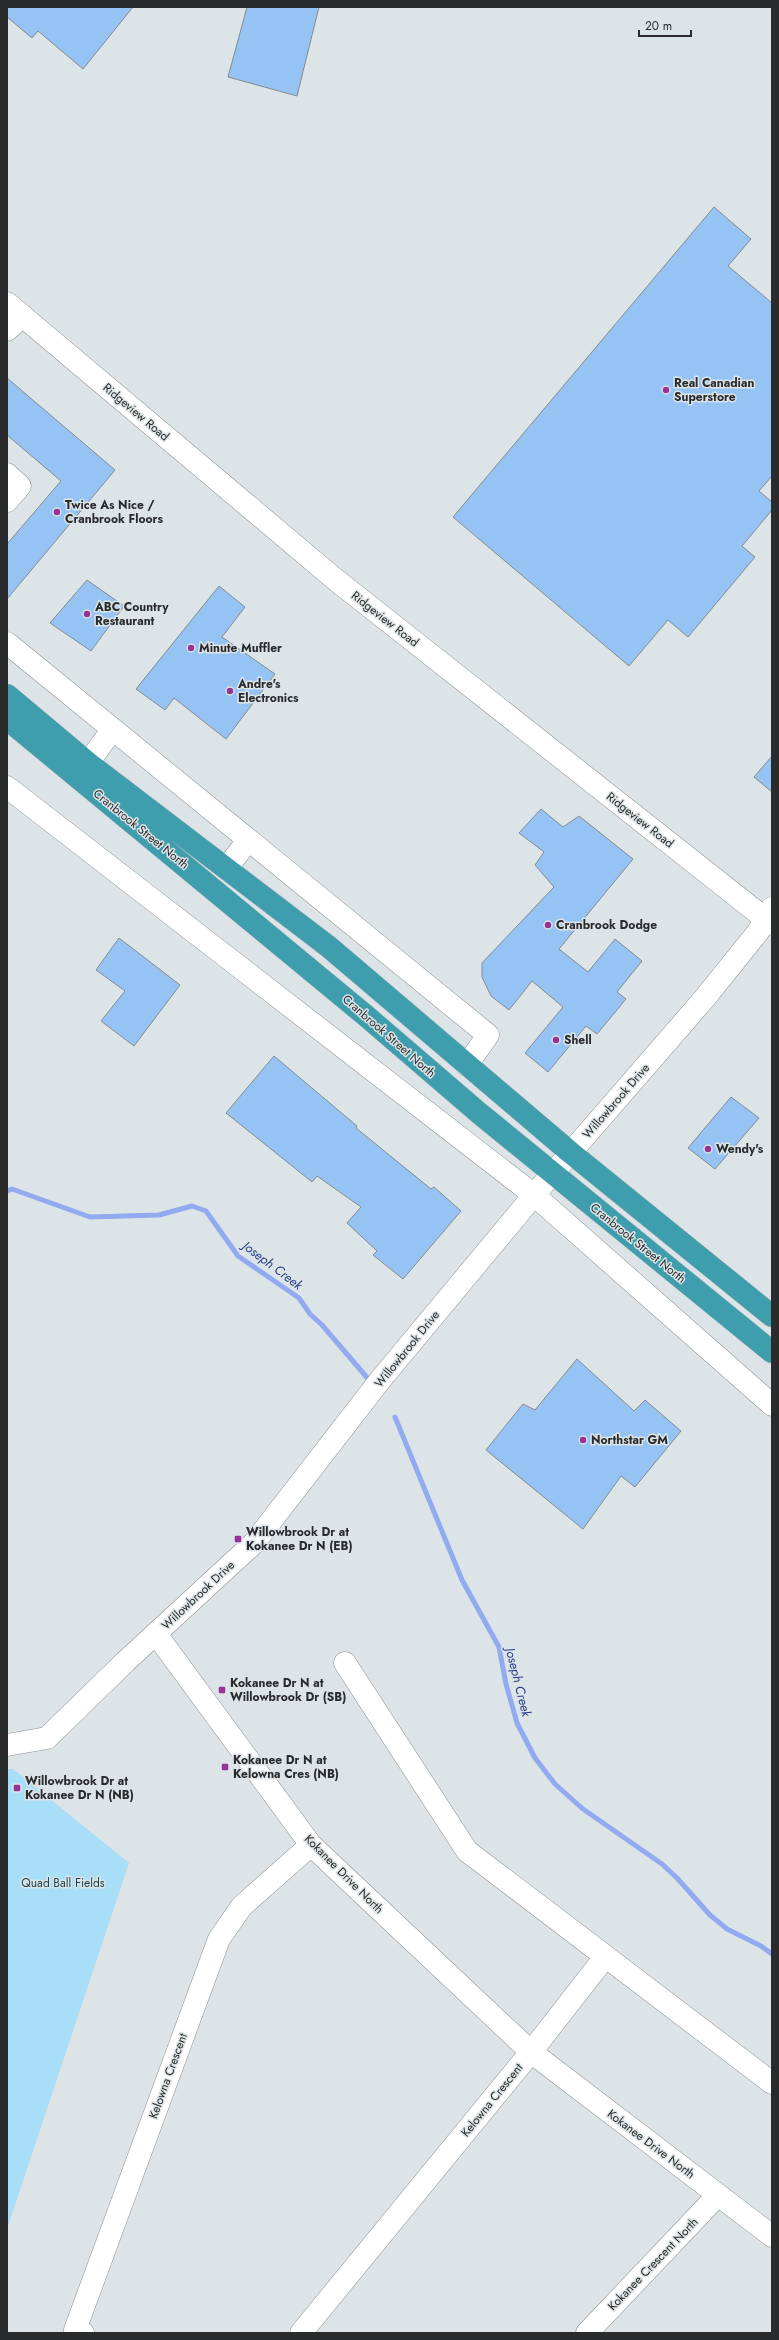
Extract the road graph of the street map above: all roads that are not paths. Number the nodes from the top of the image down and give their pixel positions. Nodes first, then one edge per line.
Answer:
1 (12, 316) edge
2 (7, 474) edge
3 (7, 501) edge
4 (7, 643) edge
5 (7, 695) edge
6 (7, 719) edge
7 (112, 730) junction
8 (88, 763) junction
9 (7, 787) edge
10 (248, 840) junction
11 (227, 868) junction
12 (770, 917) edge
13 (467, 1064) junction
14 (571, 1153) junction
15 (553, 1173) junction
16 (534, 1195) junction
17 (772, 1316) edge
18 (772, 1352) edge
19 (772, 1405) edge
20 (156, 1634) junction
21 (345, 1663) dead end
22 (7, 1745) edge
23 (311, 1845) junction
24 (605, 1957) junction
25 (531, 2052) junction
26 (772, 2083) edge
27 (718, 2195) junction
28 (772, 2236) edge
29 (83, 2333) edge
30 (301, 2333) edge
31 (588, 2333) edge

1 - 12 street, Ridgeview Road
2 - 3 street
4 - 7 street
5 - 8 highway, Cranbrook Street North
6 - 15 highway, Cranbrook Street North
7 - 8 street
7 - 10 street
8 - 11 highway, Cranbrook Street North
9 - 16 street
10 - 11 street
10 - 13 street
11 - 13 highway, Cranbrook Street North
12 - 14 street, Willowbrook Drive
13 - 14 highway, Cranbrook Street North
14 - 15 street, Willowbrook Drive
14 - 17 highway, Cranbrook Street North
15 - 16 street, Willowbrook Drive
15 - 18 highway, Cranbrook Street North
16 - 19 street
16 - 20 street, Willowbrook Drive
20 - 22 street, Willowbrook Drive
20 - 23 street, Kokanee Drive North
21 - 24 street
23 - 25 street, Kokanee Drive North
23 - 29 street, Kelowna Crescent
24 - 25 street
24 - 26 street
25 - 27 street, Kokanee Drive North
25 - 30 street, Kelowna Crescent
27 - 28 street, Kokanee Drive North
27 - 31 street, Kokanee Crescent North

